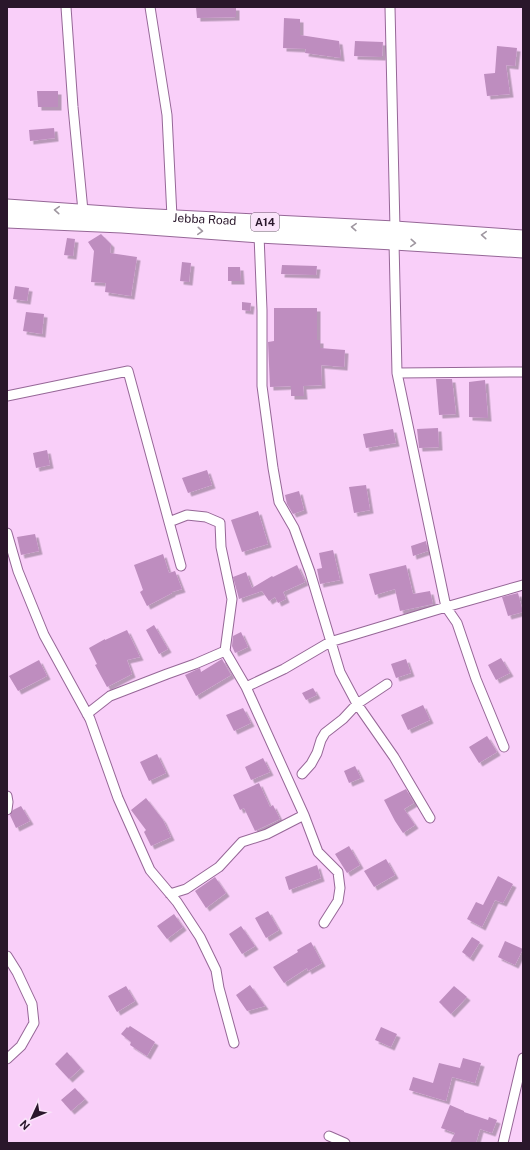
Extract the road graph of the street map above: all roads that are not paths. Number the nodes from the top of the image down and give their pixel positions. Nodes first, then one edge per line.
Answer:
1 (66, 7) edge
2 (150, 7) edge
3 (390, 7) edge
4 (7, 207) edge
5 (83, 212) junction
6 (172, 217) junction
7 (7, 220) edge
8 (394, 235) junction
9 (259, 236) junction
10 (523, 238) edge
11 (523, 250) edge
12 (523, 372) edge
13 (397, 373) junction
14 (7, 396) edge
15 (169, 522) junction
16 (7, 533) edge
17 (181, 566) dead end
18 (523, 585) edge
19 (446, 606) junction
20 (330, 642) junction
21 (224, 651) junction
22 (387, 684) dead end
23 (246, 687) junction
24 (357, 704) junction
25 (88, 714) junction
26 (504, 747) dead end
27 (302, 774) dead end
28 (7, 796) edge
29 (7, 810) edge
30 (304, 815) junction
31 (430, 818) dead end
32 (170, 894) junction
33 (324, 924) dead end
34 (7, 956) edge
35 (234, 1043) dead end
36 (523, 1058) edge
37 (7, 1060) edge
38 (329, 1136) dead end
39 (345, 1143) edge
40 (503, 1143) edge

1 - 5 street
2 - 6 street
3 - 8 street
5 -> 4 highway, Jebba Road / A14
5 - 6 highway, Jebba Road / A14
8 -> 6 highway, Jebba Road / A14
7 -> 9 highway, Jebba Road / A14
8 - 9 highway, Jebba Road / A14
10 -> 8 highway, Jebba Road / A14
8 -> 11 highway, Jebba Road / A14
8 - 13 street
9 - 20 street
12 - 13 street
13 - 19 street
14 - 15 street
15 - 17 street
15 - 21 street
16 - 25 street
18 - 19 street
19 - 20 street
19 - 26 street
20 - 23 street
20 - 24 street
21 - 23 street
21 - 25 street
22 - 24 street
23 - 30 street
24 - 27 street
24 - 31 street
25 - 32 street
28 - 29 street
30 - 32 street
30 - 33 street
32 - 35 street
34 - 37 street
36 - 40 street
38 - 39 street

